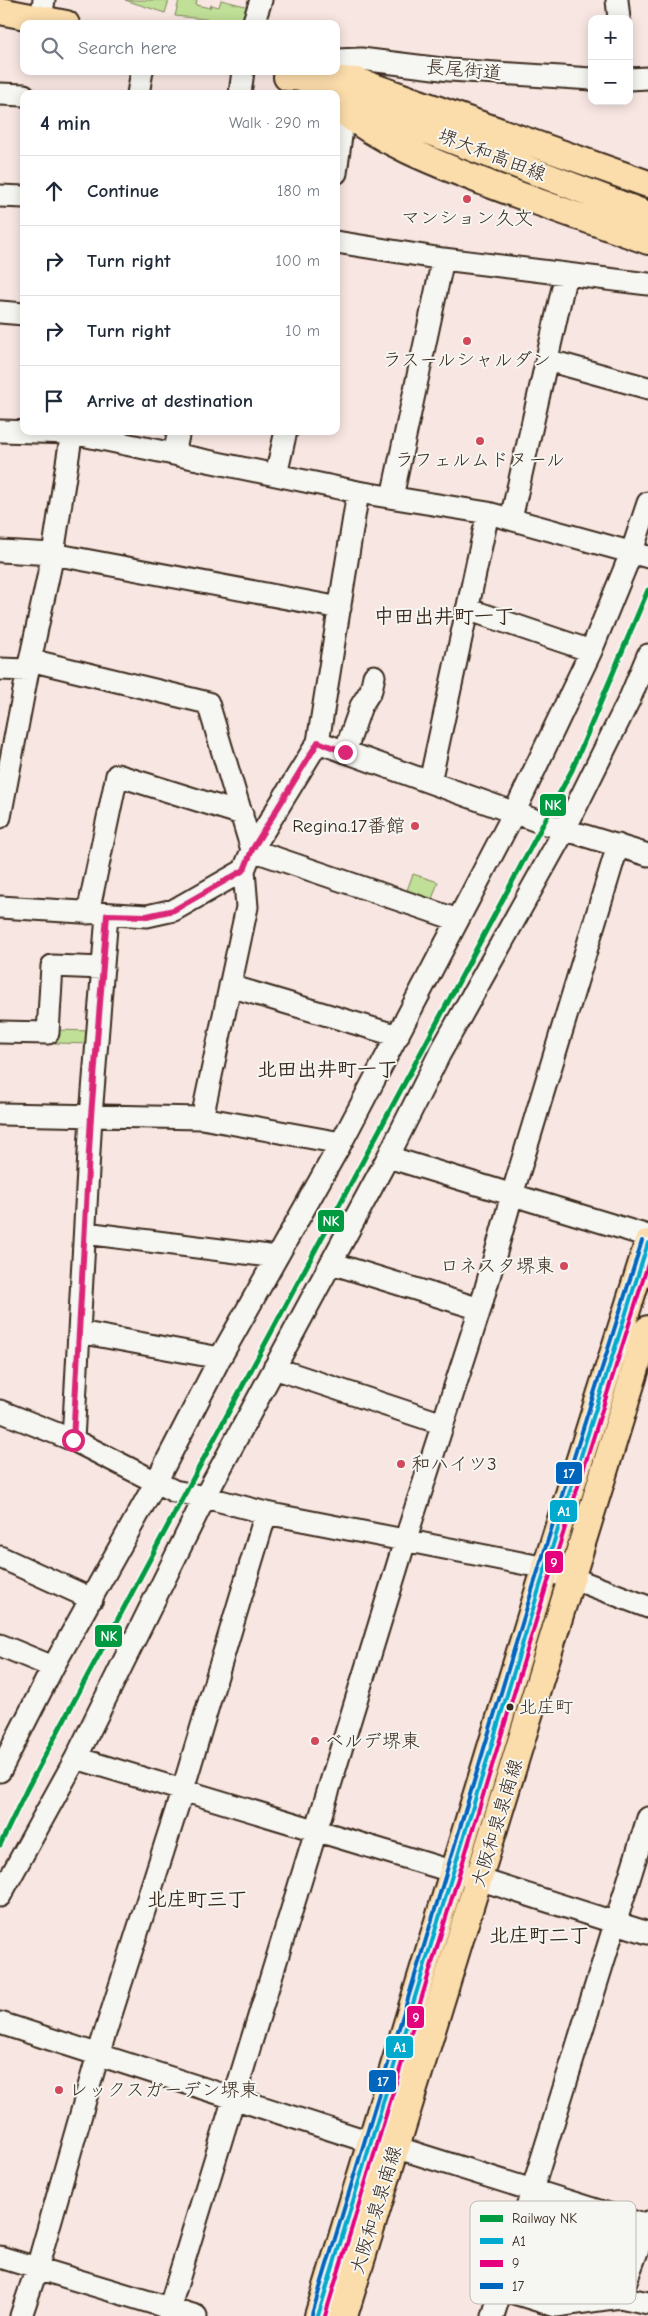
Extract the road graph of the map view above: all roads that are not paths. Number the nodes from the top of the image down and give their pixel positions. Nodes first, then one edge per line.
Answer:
1 (261, 0) edge
2 (617, 0) edge
3 (43, 9) edge
4 (0, 11) edge
5 (619, 15) edge
6 (60, 20) edge
7 (254, 20) edge
8 (340, 60) edge
9 (141, 75) edge
10 (242, 75) edge
11 (283, 75) edge
12 (294, 75) edge
13 (648, 78) edge
14 (588, 79) edge
15 (633, 79) edge
16 (139, 90) edge
17 (241, 90) edge
18 (314, 90) edge
19 (0, 94) edge
20 (20, 95) edge
21 (340, 101) edge
22 (340, 106) edge
23 (648, 184) edge
24 (0, 196) edge
25 (20, 197) edge
26 (648, 216) edge
27 (648, 241) edge
28 (340, 243) edge
29 (443, 259) junction
30 (566, 274) junction
31 (648, 284) edge
32 (0, 312) edge
33 (20, 314) edge
34 (547, 360) junction
35 (648, 388) edge
36 (0, 431) edge
37 (20, 431) edge
38 (72, 435) edge
39 (86, 435) edge
40 (178, 435) edge
41 (285, 435) edge
42 (174, 454) junction
43 (276, 475) junction
44 (358, 492) junction
45 (392, 497) junction
46 (648, 504) edge
47 (488, 513) junction
48 (511, 519) junction
49 (0, 552) edge
50 (53, 554) junction
51 (640, 554) edge
52 (340, 608) junction
53 (467, 609) junction
54 (591, 651) junction
55 (648, 655) edge
56 (29, 665) junction
57 (0, 669) edge
58 (374, 676) dead end
59 (639, 701) edge
60 (318, 742) junction
61 (345, 752) junction
62 (430, 782) junction
63 (2, 793) edge
64 (514, 812) junction
65 (242, 814) junction
66 (0, 817) edge
67 (564, 830) junction
68 (618, 845) junction
69 (648, 855) edge
70 (248, 860) junction
71 (0, 907) edge
72 (97, 914) junction
73 (458, 920) junction
74 (103, 968) junction
75 (230, 986) junction
76 (0, 1032) edge
77 (398, 1036) junction
78 (0, 1114) edge
79 (91, 1116) junction
80 (202, 1118) junction
81 (341, 1143) junction
82 (388, 1158) junction
83 (512, 1195) junction
84 (85, 1233) junction
85 (648, 1236) edge
86 (648, 1242) edge
87 (277, 1257) junction
88 (331, 1263) junction
89 (480, 1309) junction
90 (648, 1329) edge
91 (79, 1332) junction
92 (220, 1358) junction
93 (274, 1368) junction
94 (0, 1411) edge
95 (443, 1424) junction
96 (73, 1440) junction
97 (156, 1482) junction
98 (206, 1496) junction
99 (266, 1513) junction
100 (404, 1541) junction
101 (0, 1556) edge
102 (545, 1570) junction
103 (572, 1578) junction
104 (92, 1599) junction
105 (648, 1607) edge
106 (0, 1645) edge
107 (53, 1667) junction
108 (76, 1758) junction
109 (0, 1771) edge
110 (183, 1789) junction
111 (648, 1818) edge
112 (316, 1832) junction
113 (453, 1872) junction
114 (479, 1880) junction
115 (0, 1896) edge
116 (616, 1923) junction
117 (648, 1933) edge
118 (0, 2023) edge
119 (98, 2055) junction
120 (235, 2099) junction
121 (370, 2142) junction
122 (395, 2147) junction
123 (532, 2190) junction
124 (529, 2201) edge
125 (569, 2201) edge
126 (647, 2224) edge
127 (636, 2254) edge
128 (0, 2257) edge
129 (37, 2268) junction
130 (497, 2304) edge
131 (550, 2304) edge
132 (570, 2304) edge
133 (169, 2312) edge
134 (21, 2316) edge
135 (196, 2316) edge
136 (318, 2316) edge
137 (344, 2316) edge
138 (493, 2316) edge

1 - 7 street
2 - 5 street
3 - 4 main road
3 - 6 main road
8 - 14 street, 長尾街道
9 - 16 street
10 - 17 street
11 - 18 main road, 堺大和高田線
12 - 23 main road
13 - 15 street
19 - 20 street
21 - 26 main road, 堺大和高田線
22 - 27 main road
24 - 25 street
28 - 29 street
29 - 30 street
29 - 45 street
30 - 31 street
30 - 34 street
32 - 33 street
34 - 35 street
34 - 48 street
36 - 37 street
38 - 50 street
39 - 42 street
40 - 42 street
41 - 43 street
42 - 43 street
43 - 44 street
44 - 45 street
44 - 52 street
45 - 47 street
46 - 51 street
47 - 48 street
47 - 53 street
48 - 51 street
49 - 50 street
50 - 52 street
50 - 56 street
51 - 54 street
52 - 60 street
53 - 54 street
53 - 62 street
54 - 64 street
55 - 59 street
56 - 57 street
56 - 63 street
56 - 65 street
58 - 61 street
59 - 67 street
60 - 61 street
60 - 70 street
61 - 62 street
62 - 64 street
63 - 66 street
64 - 67 street
64 - 73 street
65 - 70 street
65 - 72 street
67 - 68 street
67 - 82 street
68 - 69 street
68 - 83 street
70 - 72 street
70 - 73 street
70 - 75 street
71 - 72 street
72 - 74 street
73 - 77 street
74 - 76 street
74 - 79 street
75 - 77 street
75 - 80 street
77 - 81 street
78 - 79 street
79 - 80 street
79 - 84 street
80 - 81 street
81 - 87 street
82 - 83 street
82 - 88 street
83 - 85 street
83 - 89 street
84 - 87 street
84 - 91 street
86 - 102 main road, 大阪和泉泉南線
87 - 92 street
88 - 89 street
88 - 93 street
89 - 95 street
90 - 103 main road, 大阪和泉泉南線
91 - 92 street
91 - 96 street
92 - 97 street
93 - 95 street
93 - 98 street
94 - 96 street
95 - 100 street
96 - 97 street
97 - 98 street
97 - 104 street
98 - 99 street
98 - 108 street
99 - 100 street
99 - 110 street
100 - 102 street
100 - 112 street
101 - 104 street
102 - 103 street
102 - 113 main road, 大阪和泉泉南線
103 - 105 street
103 - 114 main road, 大阪和泉泉南線
104 - 107 street
106 - 107 street
107 - 109 street
108 - 110 street
108 - 115 street
110 - 112 street
110 - 119 street
111 - 116 street
112 - 113 street
112 - 120 street
113 - 114 street
113 - 121 main road, 大阪和泉泉南線
114 - 116 street
114 - 122 main road, 大阪和泉泉南線
116 - 117 street
116 - 123 street
118 - 119 street
119 - 120 street
119 - 129 street
120 - 121 street
120 - 133 street
121 - 136 main road, 大阪和泉泉南線
122 - 123 street
122 - 137 main road, 大阪和泉泉南線
123 - 124 street
123 - 125 street
126 - 127 street
128 - 129 street
129 - 133 street
129 - 134 street
130 - 138 street
131 - 132 street
133 - 135 street

